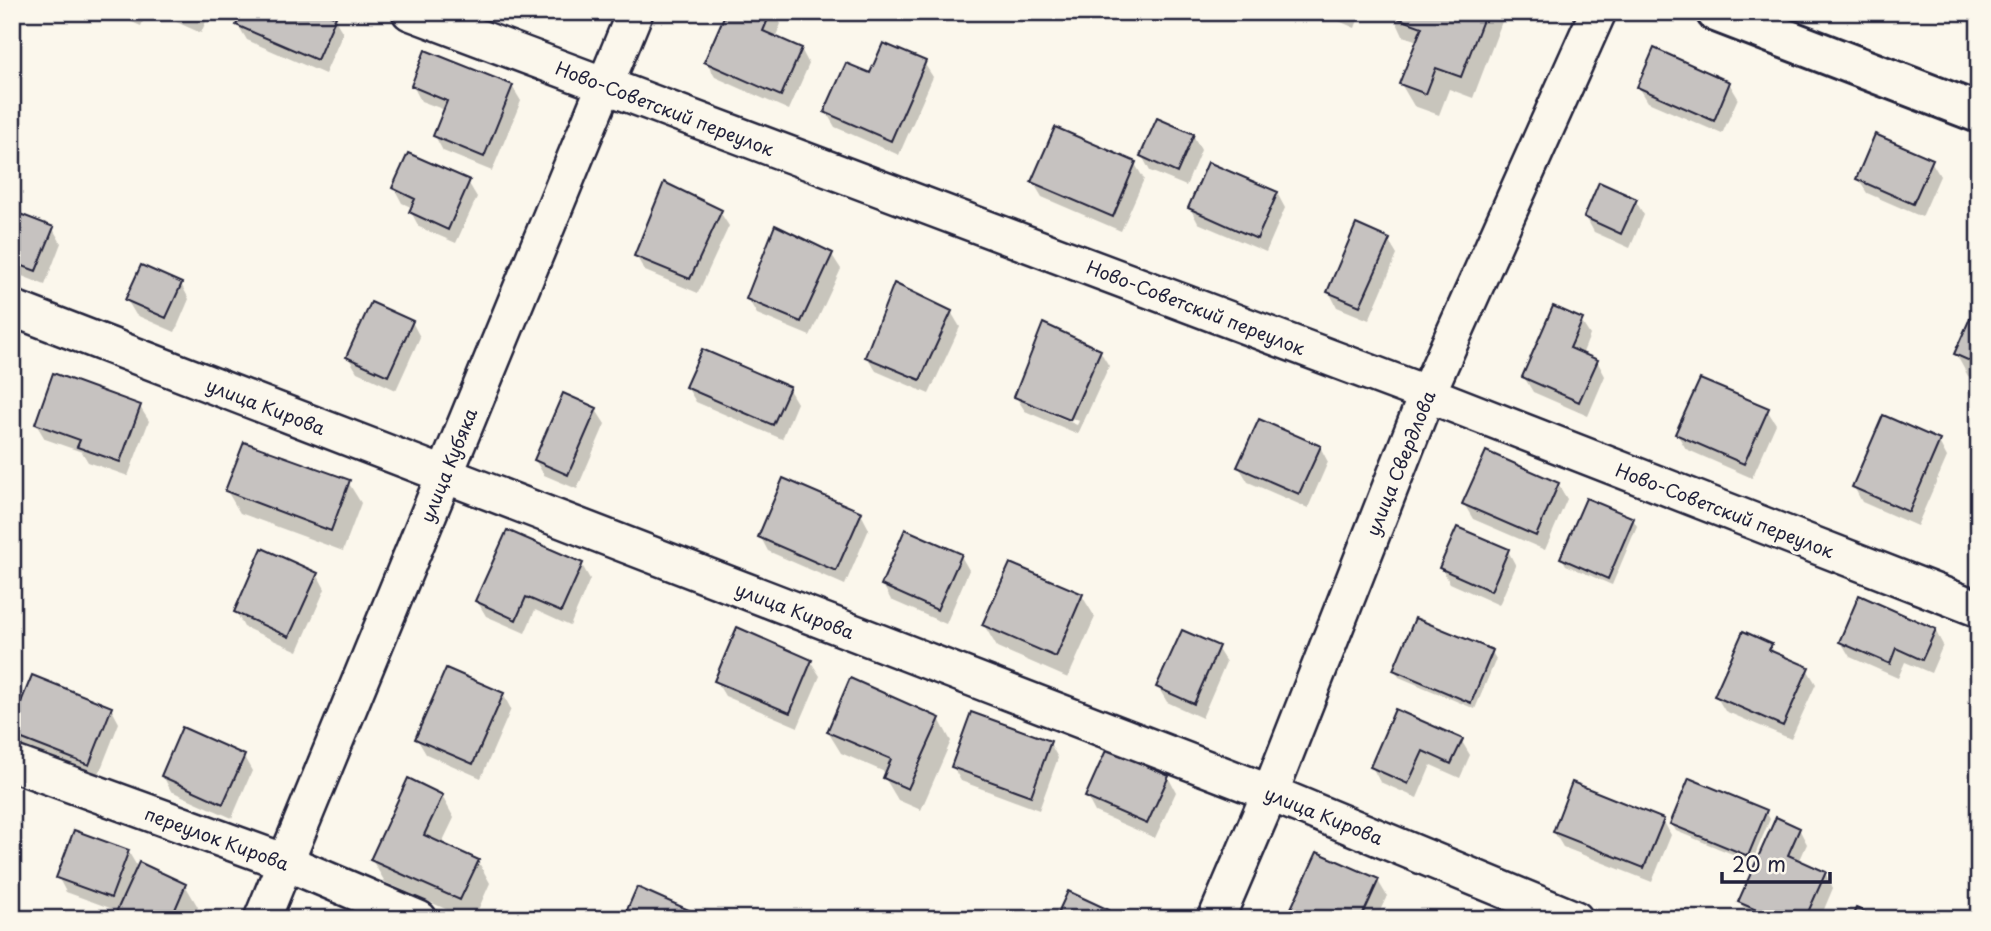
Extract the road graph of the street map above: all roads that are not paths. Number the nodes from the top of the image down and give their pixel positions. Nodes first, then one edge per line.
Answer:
1 (410, 12) edge
2 (635, 12) edge
3 (1598, 12) edge
4 (1716, 12) edge
5 (605, 86) junction
6 (1979, 113) edge
7 (12, 308) edge
8 (1427, 394) junction
9 (444, 474) junction
10 (1979, 609) edge
11 (12, 763) edge
12 (1270, 793) junction
13 (285, 862) junction
14 (262, 919) edge
15 (419, 919) edge
16 (1216, 919) edge
17 (1575, 919) edge

1 - 5 street, Ново-Советский переулок
2 - 5 street, улица Кубяка
3 - 8 street, улица Свердлова
4 - 6 main road
5 - 8 street, Ново-Советский переулок
5 - 9 street, улица Кубяка
7 - 9 street, улица Кирова
8 - 10 street, Ново-Советский переулок
8 - 12 street, улица Свердлова
9 - 12 street, улица Кирова
9 - 13 street, улица Кубяка
11 - 13 street, переулок Кирова
12 - 16 street, улица Свердлова
12 - 17 street, улица Кирова
13 - 14 street, улица Кубяка
13 - 15 street, переулок Кирова

